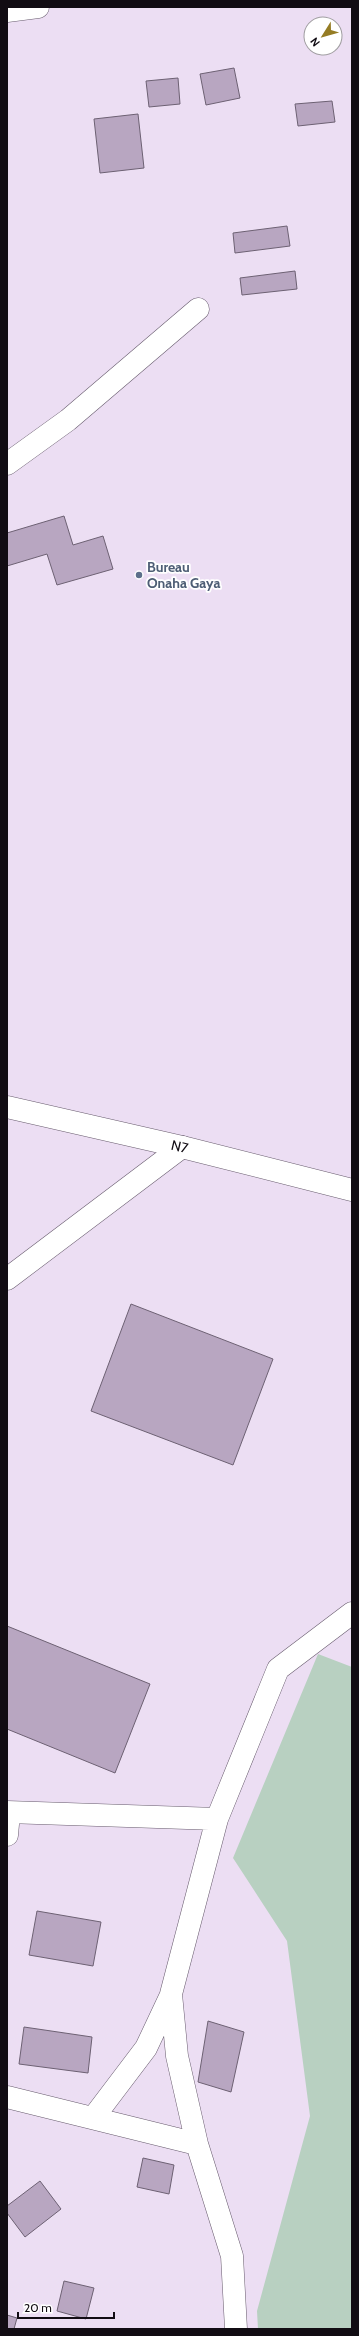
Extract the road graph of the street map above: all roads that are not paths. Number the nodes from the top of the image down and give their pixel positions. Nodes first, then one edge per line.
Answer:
1 (38, 7) edge
2 (7, 10) edge
3 (198, 309) dead end
4 (7, 464) edge
5 (7, 1107) edge
6 (182, 1147) junction
7 (352, 1190) edge
8 (7, 1279) edge
9 (352, 1613) edge
10 (8, 1813) edge
11 (217, 1819) junction
12 (7, 1835) edge
13 (172, 1994) junction
14 (7, 2097) edge
15 (93, 2118) junction
16 (197, 2144) junction
17 (236, 2329) edge

1 - 2 street
3 - 4 street
5 - 6 street, N7
6 - 7 street, N7
6 - 8 street
9 - 11 street
10 - 11 street
10 - 12 street
11 - 13 street
13 - 15 street
13 - 16 street
14 - 15 street
15 - 16 street
16 - 17 street

